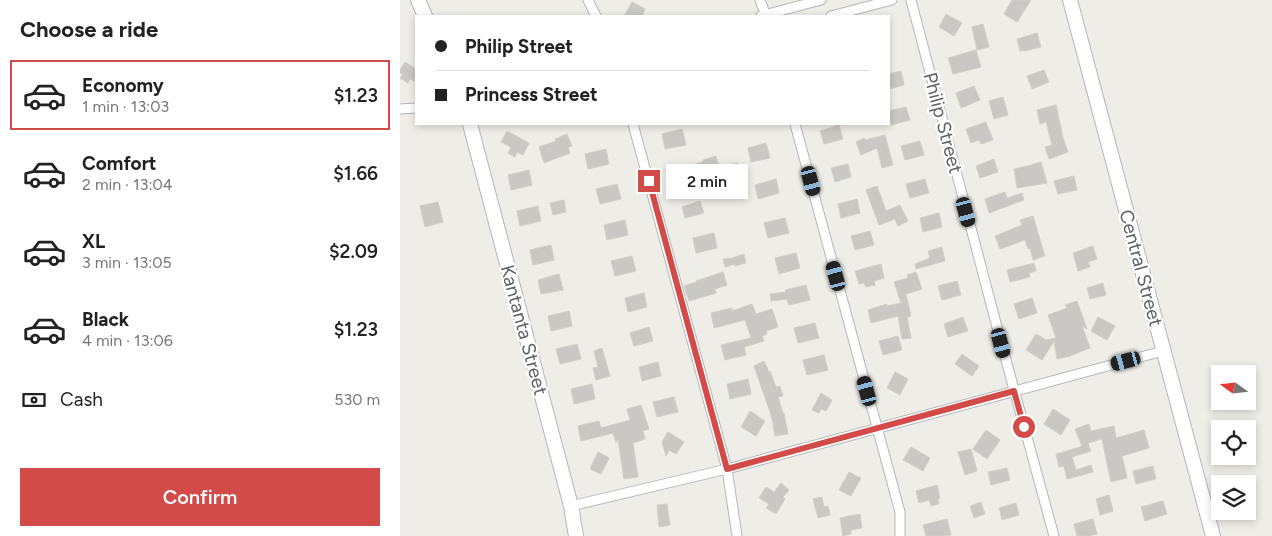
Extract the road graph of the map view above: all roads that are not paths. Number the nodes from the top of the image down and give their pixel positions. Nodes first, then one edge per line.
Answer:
1 (418, 0) edge
2 (588, 0) edge
3 (760, 0) edge
4 (821, 0) edge
5 (892, 0) edge
6 (911, 0) edge
7 (1070, 0) edge
8 (425, 15) edge
9 (596, 15) edge
10 (764, 15) edge
11 (768, 15) edge
12 (835, 15) edge
13 (415, 108) edge
14 (400, 110) edge
15 (470, 125) edge
16 (633, 125) edge
17 (795, 125) edge
18 (1163, 351) junction
19 (1014, 391) junction
20 (877, 429) junction
21 (727, 469) junction
22 (571, 506) junction
23 (900, 512) junction
24 (576, 536) edge
25 (737, 536) edge
26 (900, 536) edge
27 (906, 536) edge
28 (1054, 536) edge
29 (1212, 536) edge

1 - 8 main road
2 - 9 street
3 - 10 street
4 - 11 street
5 - 12 street
6 - 19 street, Philip Street
7 - 18 main road, Central Street
13 - 14 street
15 - 22 main road, Kantanta Street
16 - 21 street
17 - 20 street
18 - 19 street
18 - 29 main road, Central Street
19 - 20 street
19 - 28 street, Philip Street
20 - 21 street
20 - 23 street
21 - 22 street
21 - 25 street
22 - 24 main road, Kantanta Street
23 - 26 street
23 - 27 street

